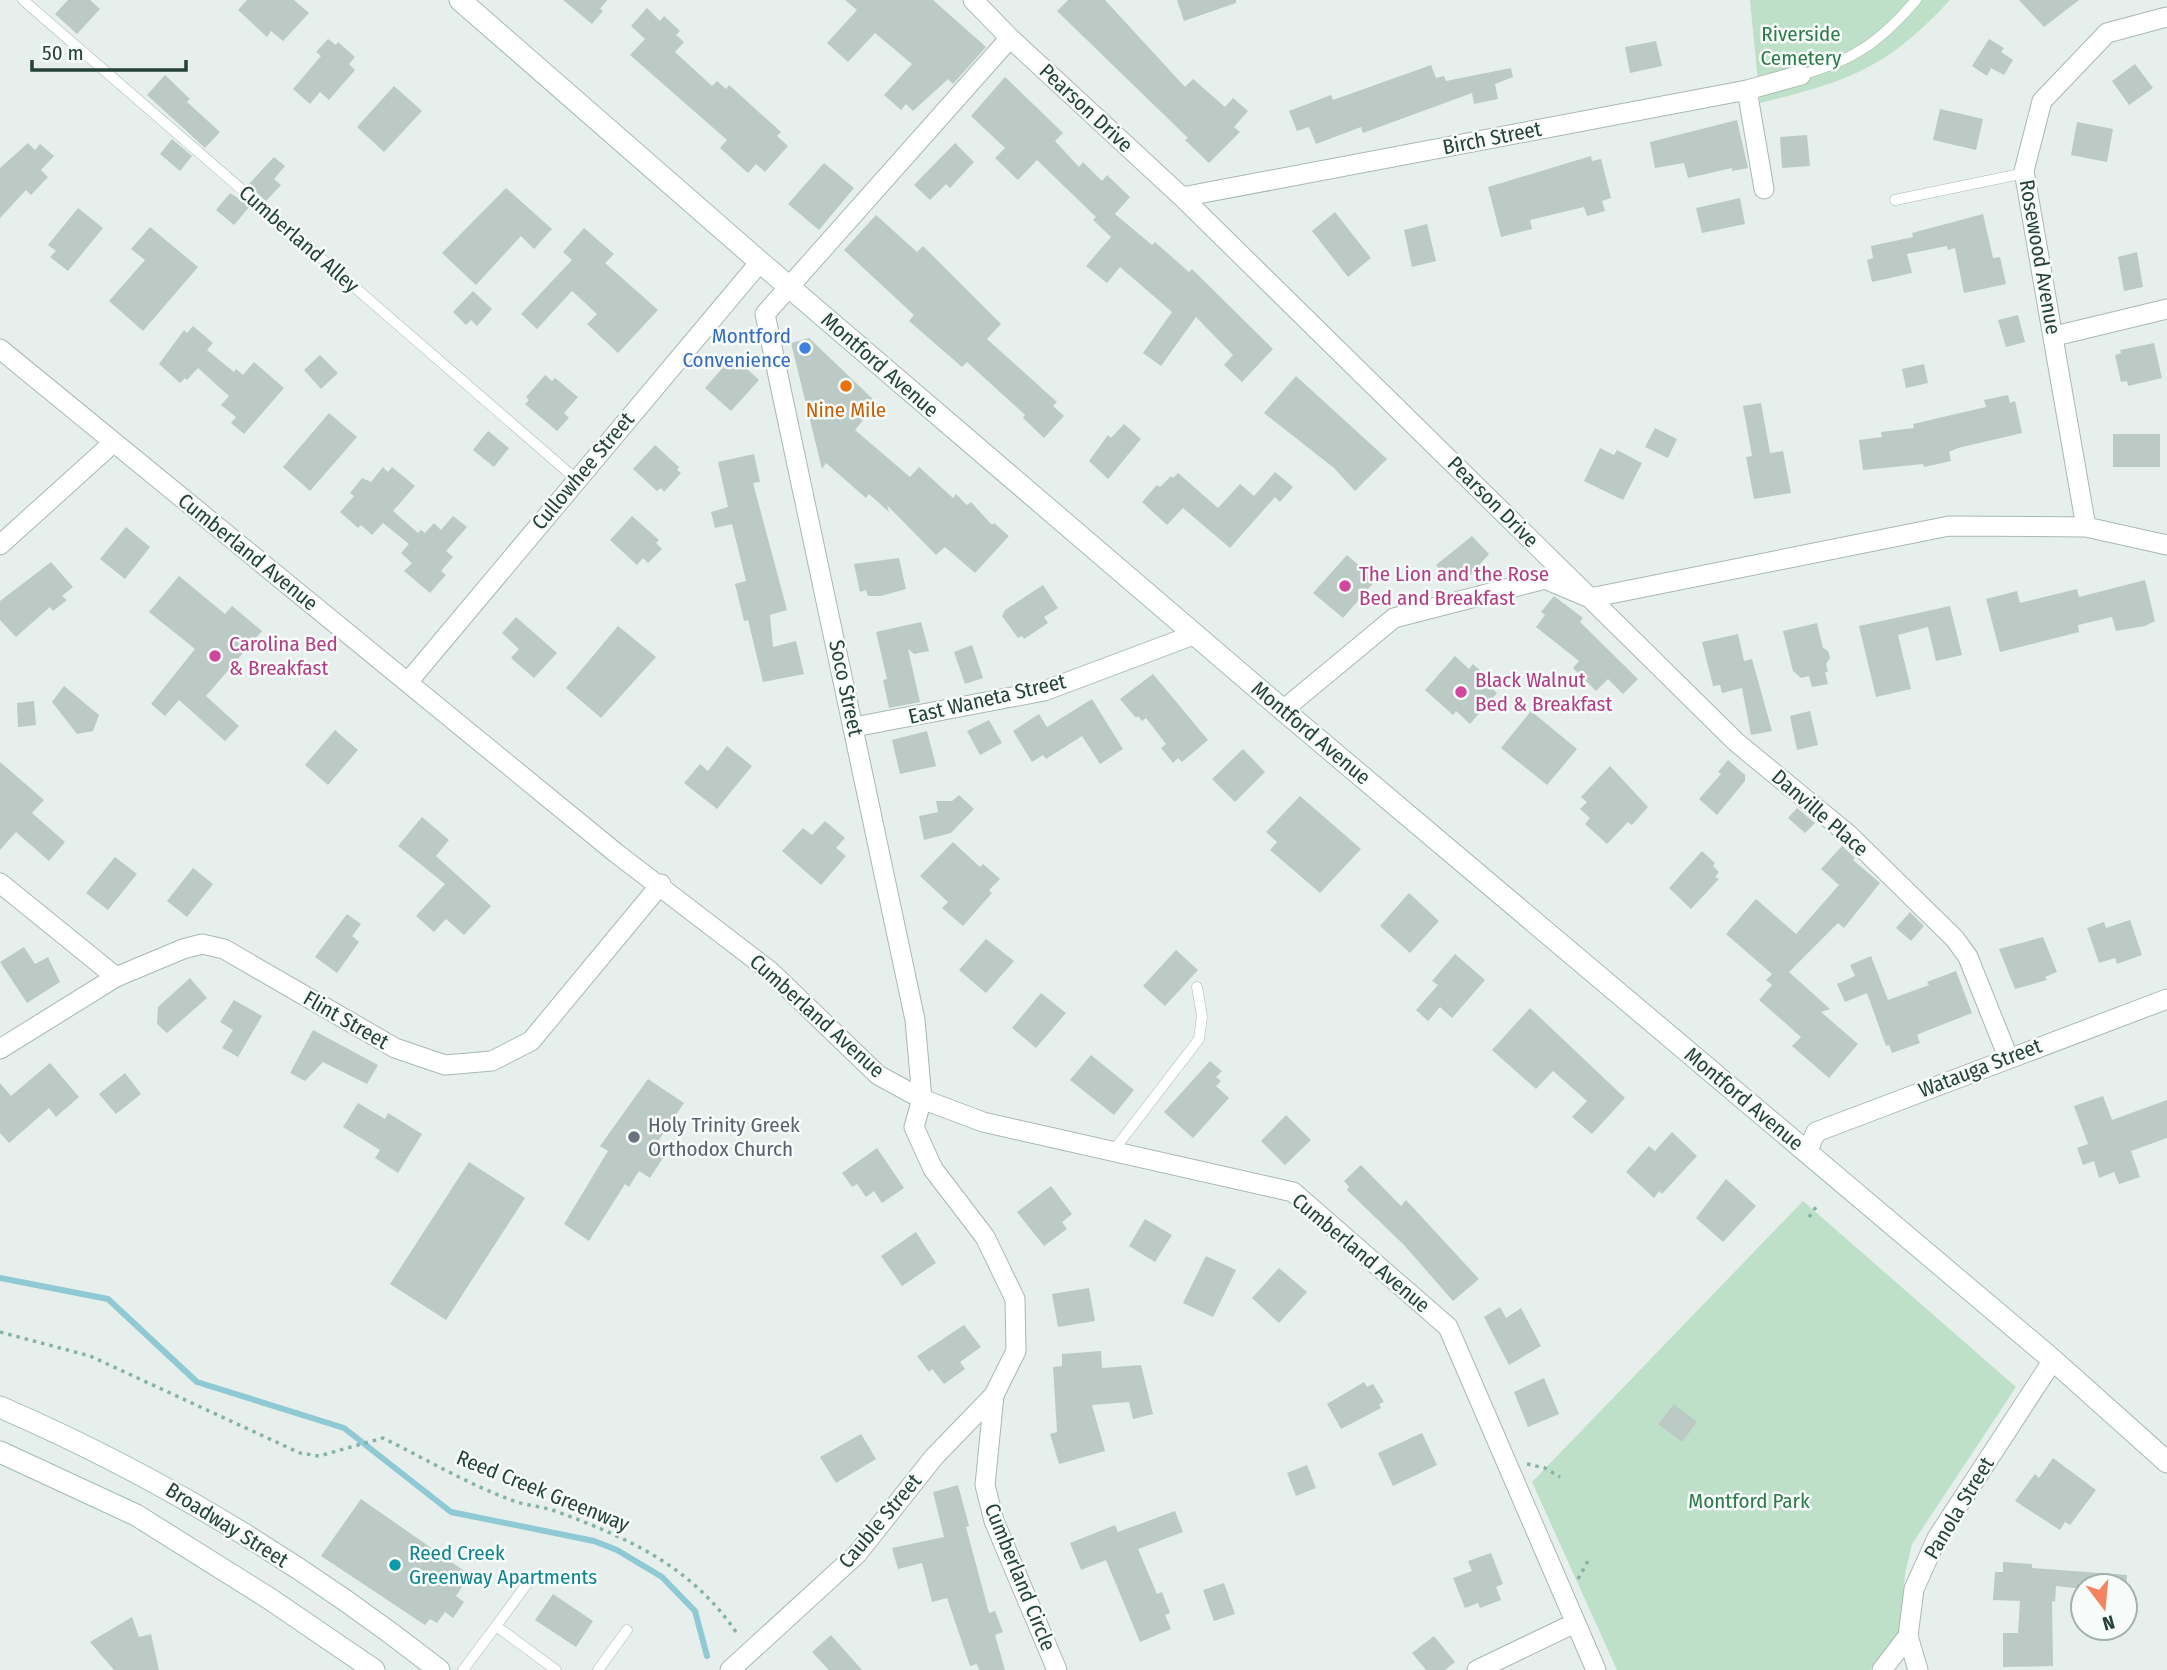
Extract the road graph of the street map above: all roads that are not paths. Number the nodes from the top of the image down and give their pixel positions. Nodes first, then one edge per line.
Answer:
1 (23, 0) edge
2 (460, 0) edge
3 (974, 0) edge
4 (1916, 0) edge
5 (2167, 17) edge
6 (1010, 38) junction
7 (1801, 75) joint
8 (1747, 90) junction
9 (2025, 173) junction
10 (1764, 189) dead end
11 (1182, 197) junction
12 (1895, 200) dead end
13 (760, 262) junction
14 (789, 287) junction
15 (2167, 309) edge
16 (2055, 336) junction
17 (0, 349) edge
18 (114, 442) junction
19 (576, 479) junction
20 (2086, 527) junction
21 (0, 545) edge
22 (2167, 545) edge
23 (1590, 598) junction
24 (1196, 634) junction
25 (408, 682) junction
26 (1283, 710) junction
27 (854, 727) junction
28 (0, 883) edge
29 (661, 884) junction
30 (116, 977) junction
31 (1197, 987) dead end
32 (2167, 999) edge
33 (0, 1049) edge
34 (2008, 1057) junction
35 (922, 1099) junction
36 (1113, 1152) junction
37 (1807, 1152) junction
38 (2053, 1360) junction
39 (994, 1395) junction
40 (0, 1407) edge
41 (0, 1452) edge
42 (2167, 1462) edge
43 (528, 1581) dead end
44 (1575, 1623) junction
45 (496, 1626) junction
46 (627, 1630) dead end
47 (1908, 1636) junction
48 (374, 1670) edge
49 (439, 1670) edge
50 (463, 1670) edge
51 (556, 1670) edge
52 (598, 1670) edge
53 (730, 1670) edge
54 (1057, 1670) edge
55 (1477, 1670) edge
56 (1596, 1670) edge
57 (1882, 1670) edge
58 (1918, 1670) edge

1 - 19 lane, Cumberland Alley
2 - 13 street, Montford Avenue
3 - 6 street, Pearson Drive
4 - 7 lane
5 - 9 street, Rosewood Avenue
6 - 11 street, Pearson Drive
6 - 14 street
7 - 8 street, Birch Street
8 - 10 street
8 - 11 street, Birch Street
9 - 12 lane
9 - 16 street, Rosewood Avenue
11 - 23 street, Pearson Drive
13 - 14 street, Montford Avenue
13 - 19 street, Cullowhee Street
14 - 24 street, Montford Avenue
14 - 27 street, Soco Street
15 - 16 street
16 - 20 street, Rosewood Avenue
17 - 18 street, Cumberland Avenue
18 - 21 street
18 - 25 street, Cumberland Avenue
19 - 25 street, Cullowhee Street
20 - 22 street
20 - 23 street
23 - 26 street
23 - 34 street, Danville Place
24 - 26 street, Montford Avenue
24 - 27 street, East Waneta Street
25 - 29 street, Cumberland Avenue
26 - 37 street, Montford Avenue
27 - 35 street, Soco Street
28 - 30 street
29 - 30 street, Flint Street
29 - 35 street, Cumberland Avenue
30 - 33 street, Flint Street
31 - 36 lane
32 - 34 street, Watauga Street
34 - 37 street, Watauga Street
35 - 36 street, Cumberland Avenue
35 - 39 street, Cumberland Circle
36 - 44 street, Cumberland Avenue
37 - 38 street, Montford Avenue
38 - 42 street, Montford Avenue
38 - 47 street, Panola Street
39 - 53 street, Cauble Street
39 - 54 street, Cumberland Circle
40 - 49 street, Broadway Street
41 - 48 street, Broadway Street
43 - 45 lane
44 - 55 street
44 - 56 street, Cumberland Avenue
45 - 50 lane
45 - 51 lane
46 - 52 lane
47 - 57 street
47 - 58 street, Panola Street

